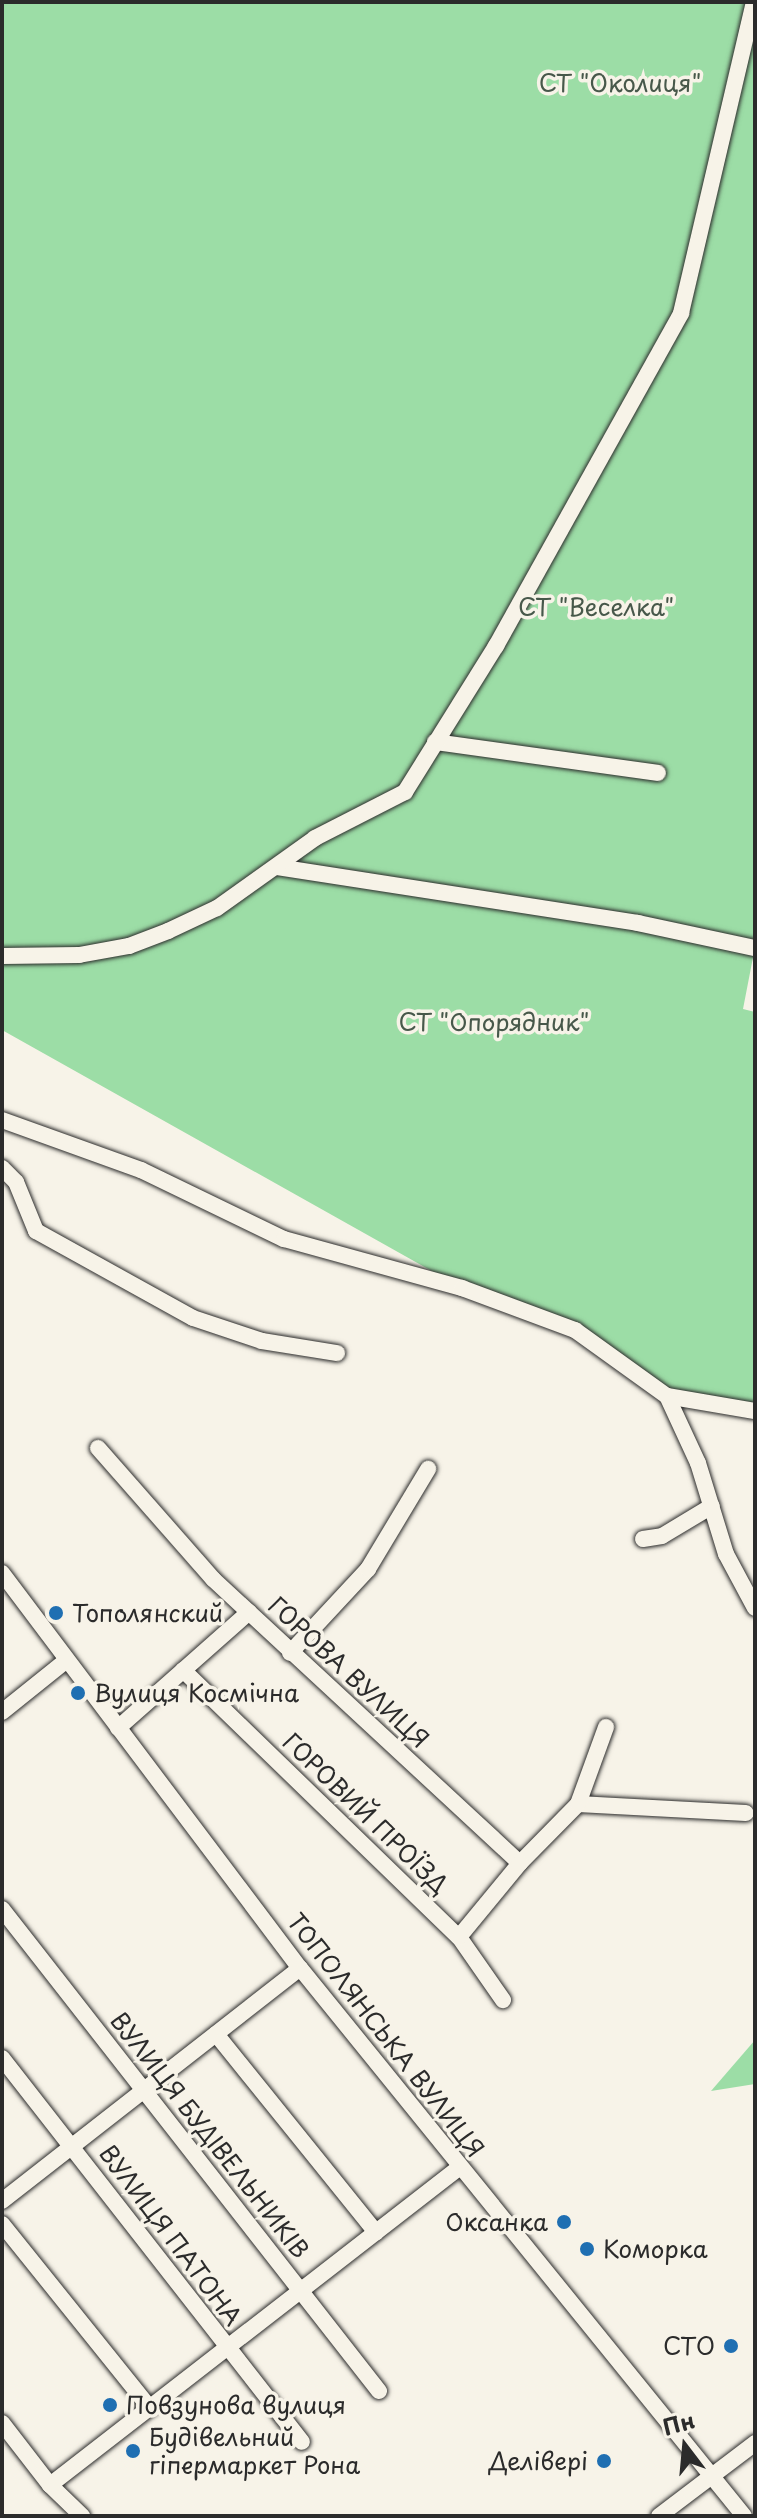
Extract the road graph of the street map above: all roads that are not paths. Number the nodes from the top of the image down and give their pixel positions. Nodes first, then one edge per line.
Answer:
1 (754, 2) edge
2 (435, 742) junction
3 (658, 773) dead end
4 (277, 867) junction
5 (755, 948) edge
6 (2, 956) edge
7 (2, 1120) edge
8 (2, 1168) edge
9 (337, 1353) dead end
10 (667, 1396) junction
11 (755, 1411) edge
12 (98, 1448) dead end
13 (428, 1469) dead end
14 (712, 1506) junction
15 (643, 1539) dead end
16 (2, 1573) edge
17 (755, 1608) edge
18 (249, 1612) junction
19 (290, 1653) junction
20 (67, 1660) junction
21 (183, 1670) junction
22 (2, 1712) edge
23 (606, 1727) dead end
24 (118, 1728) junction
25 (578, 1804) junction
26 (746, 1813) dead end
27 (520, 1863) junction
28 (2, 1909) edge
29 (459, 1937) junction
30 (300, 1968) junction
31 (503, 2000) dead end
32 (216, 2034) junction
33 (2, 2058) edge
34 (144, 2090) junction
35 (72, 2146) junction
36 (460, 2167) junction
37 (2, 2201) edge
38 (2, 2224) edge
39 (376, 2232) junction
40 (300, 2291) junction
41 (227, 2348) junction
42 (379, 2391) dead end
43 (150, 2408) junction
44 (2, 2423) edge
45 (302, 2442) dead end
46 (755, 2443) edge
47 (712, 2475) junction
48 (50, 2485) junction
49 (82, 2516) edge
50 (659, 2516) edge
51 (744, 2516) edge

1 - 2 street
2 - 3 street
2 - 4 street
4 - 5 street
4 - 6 street
7 - 10 street
8 - 9 street
10 - 11 street
10 - 14 street
12 - 18 street, ГОРОВА ВУЛИЦЯ
13 - 19 street
14 - 15 street
14 - 17 street
16 - 20 street, ТОПОЛЯНСЬКА ВУЛИЦЯ
18 - 19 street, ГОРОВА ВУЛИЦЯ
18 - 21 street
19 - 27 street, ГОРОВА ВУЛИЦЯ
20 - 22 street
20 - 24 street, ТОПОЛЯНСЬКА ВУЛИЦЯ
21 - 24 street
21 - 29 street, ГОРОВИЙ ПРОЇЗД
23 - 25 street
24 - 30 street, ТОПОЛЯНСЬКА ВУЛИЦЯ
25 - 26 street
25 - 27 street
27 - 29 street
28 - 34 street, ВУЛИЦЯ БУДІВЕЛЬНИКІВ
29 - 31 street, ГОРОВИЙ ПРОЇЗД
30 - 32 street
30 - 36 street, ТОПОЛЯНСЬКА ВУЛИЦЯ
32 - 34 street
32 - 39 street
33 - 35 street, ВУЛИЦЯ ПАТОНА
34 - 35 street
34 - 40 street, ВУЛИЦЯ БУДІВЕЛЬНИКІВ
35 - 37 street
35 - 41 street, ВУЛИЦЯ ПАТОНА
36 - 39 street
36 - 47 street, ТОПОЛЯНСЬКА ВУЛИЦЯ
38 - 43 street
39 - 40 street
40 - 41 street
40 - 42 street, ВУЛИЦЯ БУДІВЕЛЬНИКІВ
41 - 43 street
41 - 45 street, ВУЛИЦЯ ПАТОНА
43 - 48 street
44 - 48 street
46 - 47 street
47 - 50 street
47 - 51 street, ТОПОЛЯНСЬКА ВУЛИЦЯ
48 - 49 street

